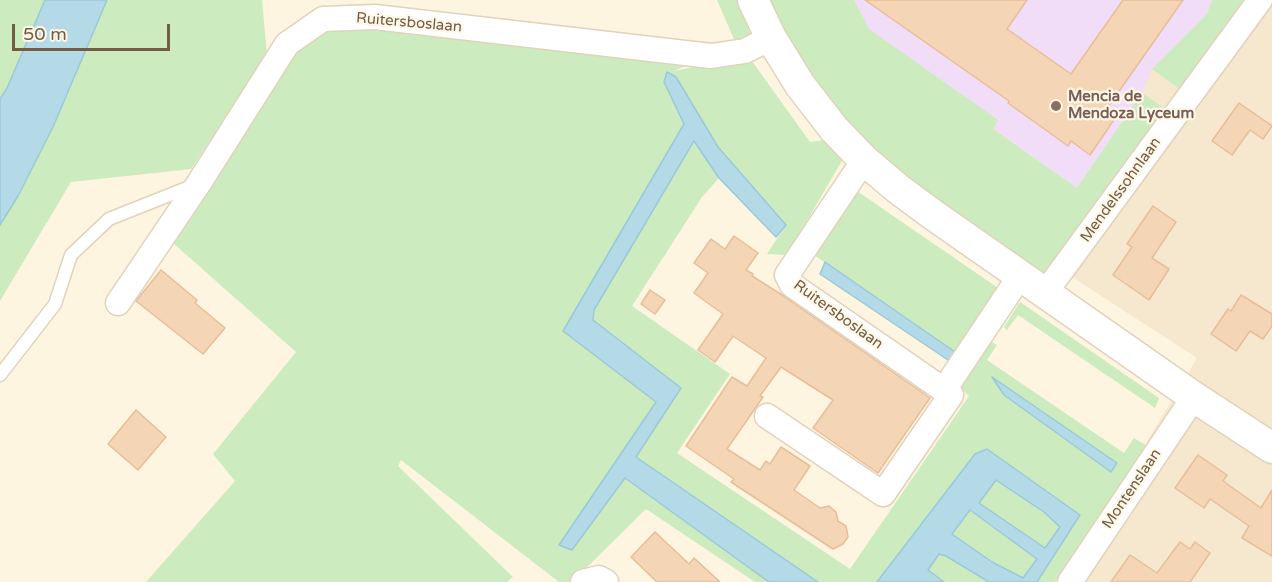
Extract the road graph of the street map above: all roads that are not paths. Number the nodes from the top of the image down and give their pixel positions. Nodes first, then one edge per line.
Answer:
1 (753, 0) edge
2 (1260, 0) edge
3 (771, 38) junction
4 (864, 160) junction
5 (199, 183) junction
6 (1020, 276) junction
7 (1045, 293) junction
8 (118, 303) dead end
9 (0, 375) edge
10 (945, 390) junction
11 (1194, 397) junction
12 (767, 416) dead end
13 (1272, 448) edge
14 (583, 582) edge
15 (606, 582) edge
16 (1070, 582) edge

1 - 3 street
2 - 7 street, Mendelssohnlaan
3 - 4 street
3 - 5 street, Ruitersboslaan
4 - 6 street
4 - 10 street, Ruitersboslaan
5 - 8 street, Ruitersboslaan
5 - 9 lane
6 - 7 street
6 - 10 street
7 - 11 street
10 - 12 street
11 - 13 street
11 - 16 street, Montenslaan
14 - 15 street

